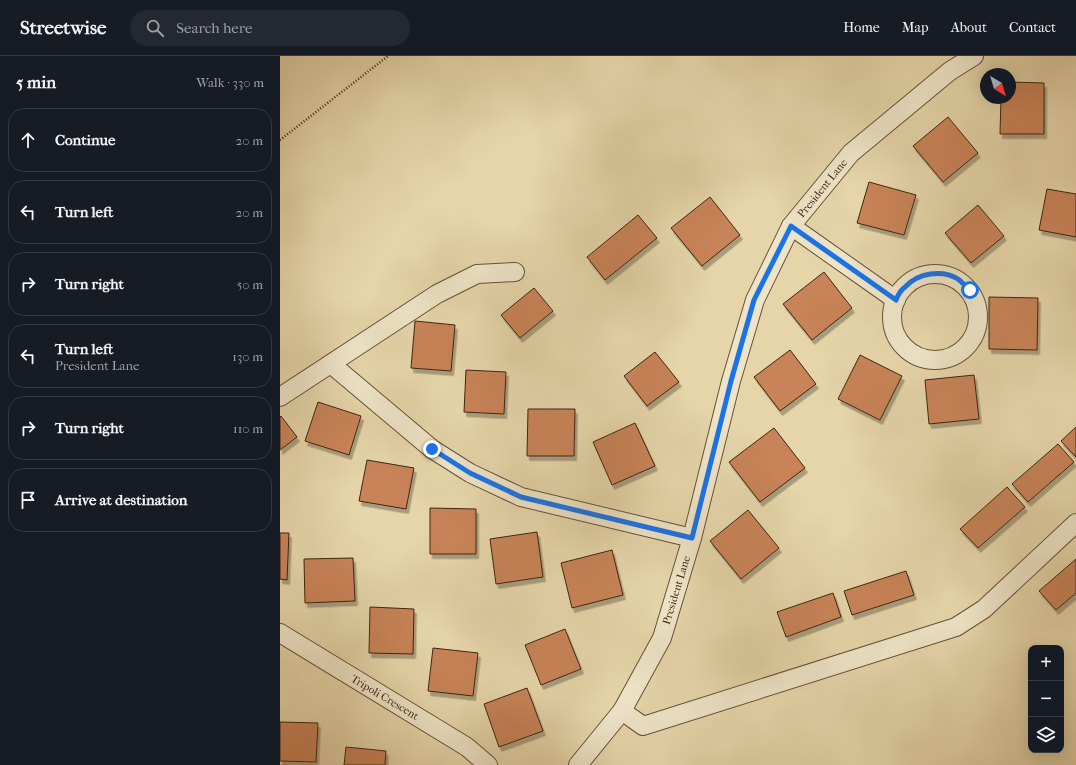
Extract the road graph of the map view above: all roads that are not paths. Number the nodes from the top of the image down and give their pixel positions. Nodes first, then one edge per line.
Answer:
1 (974, 56) edge
2 (791, 226) junction
3 (515, 272) dead end
4 (896, 300) junction
5 (331, 364) junction
6 (280, 397) edge
7 (1076, 523) edge
8 (692, 538) junction
9 (280, 633) edge
10 (622, 711) junction
11 (488, 765) edge
12 (578, 765) edge

1 - 2 street, President Lane
2 - 4 street
2 - 8 street, President Lane
3 - 5 street
4 - 4 street
5 - 6 street
5 - 8 street
7 - 10 street
8 - 10 street, President Lane
9 - 11 street, Tripoli Crescent
10 - 12 street, President Lane

